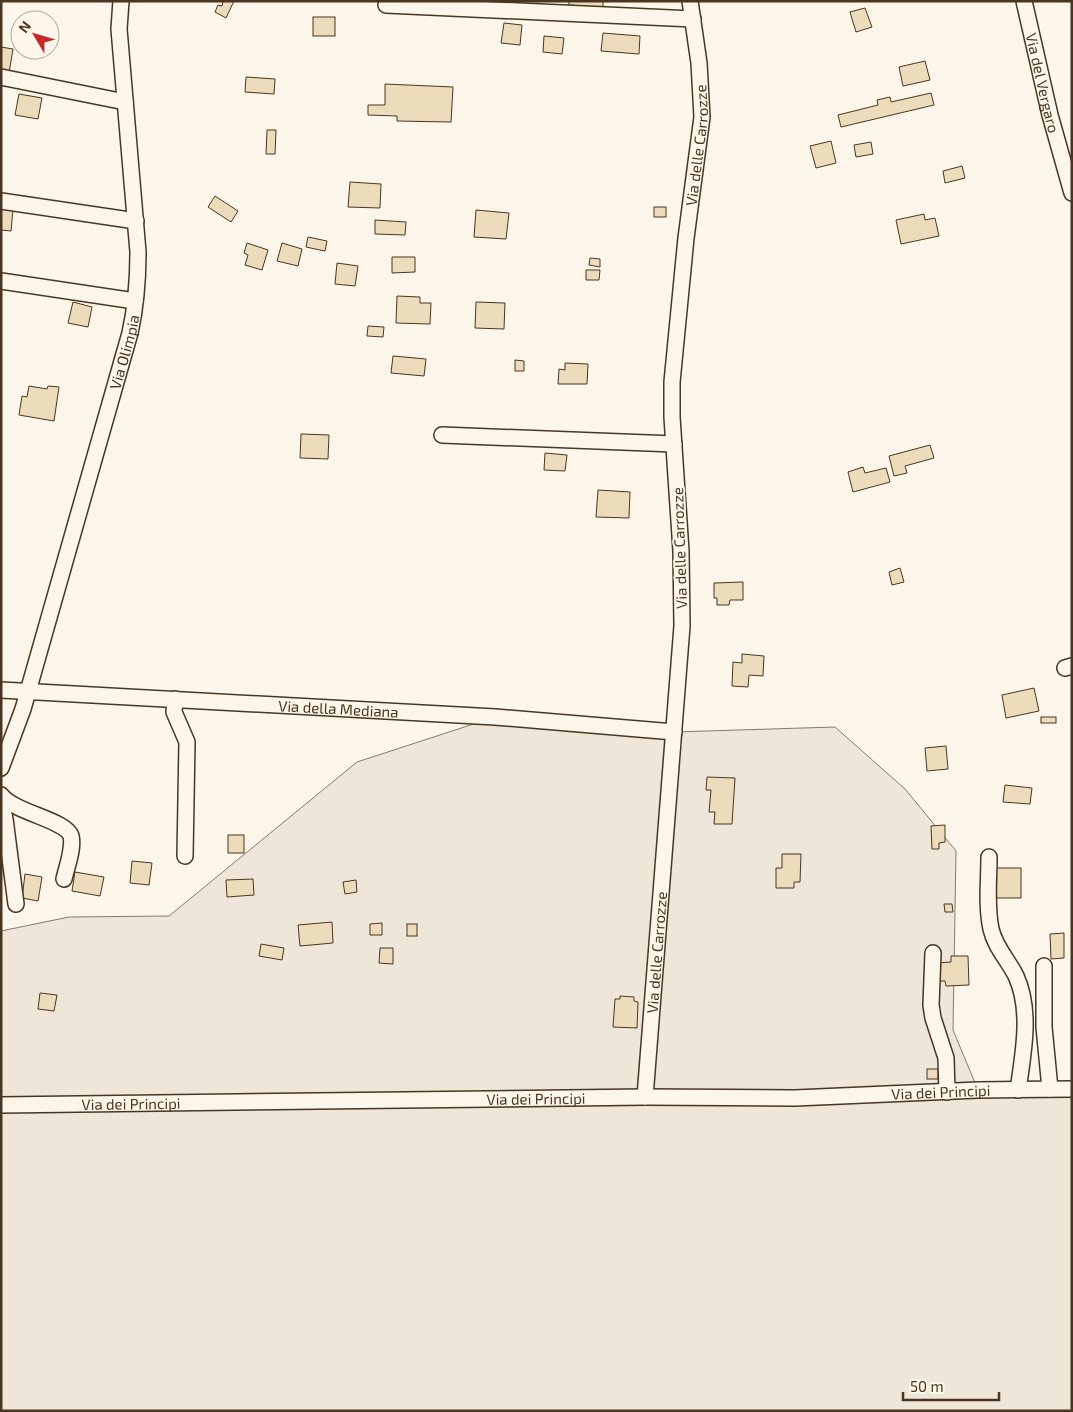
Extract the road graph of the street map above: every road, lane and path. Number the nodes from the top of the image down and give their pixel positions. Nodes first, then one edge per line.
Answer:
1 (121, 1) edge
2 (690, 1) edge
3 (1024, 1) edge
4 (386, 5) dead end
5 (693, 19) junction
6 (1, 77) edge
7 (125, 102) junction
8 (1072, 193) edge
9 (1, 201) edge
10 (136, 221) junction
11 (1, 282) edge
12 (135, 301) junction
13 (442, 435) dead end
14 (674, 444) junction
15 (1, 690) edge
16 (28, 692) junction
17 (175, 699) junction
18 (674, 732) junction
19 (1, 768) edge
20 (1, 795) edge
21 (1, 800) edge
22 (185, 856) dead end
23 (989, 856) dead end
24 (64, 879) dead end
25 (16, 904) dead end
26 (933, 953) dead end
27 (1044, 966) dead end
28 (1050, 1089) junction
29 (1072, 1089) edge
30 (1018, 1090) junction
31 (947, 1092) junction
32 (645, 1097) junction
33 (1, 1105) edge

1 - 7 street, Via Olimpia
2 - 5 street, Via delle Carrozze
3 - 8 street, Via del Vergaro
4 - 5 street
5 - 14 street, Via delle Carrozze
6 - 7 street
7 - 10 street, Via Olimpia
9 - 10 street
10 - 12 street, Via Olimpia
11 - 12 street
12 - 16 street, Via Olimpia
13 - 14 street
14 - 18 street, Via delle Carrozze
15 - 16 street, Via della Mediana
16 - 17 street, Via della Mediana
16 - 19 street, Via Olimpia
17 - 18 street, Via della Mediana
17 - 22 street
18 - 32 street, Via delle Carrozze
20 - 24 street
21 - 25 street
23 - 30 street
26 - 31 street
27 - 28 street
28 - 29 street, Via dei Principi
28 - 30 street, Via dei Principi
30 - 31 street, Via dei Principi
31 - 32 street, Via dei Principi
32 - 33 street, Via dei Principi

